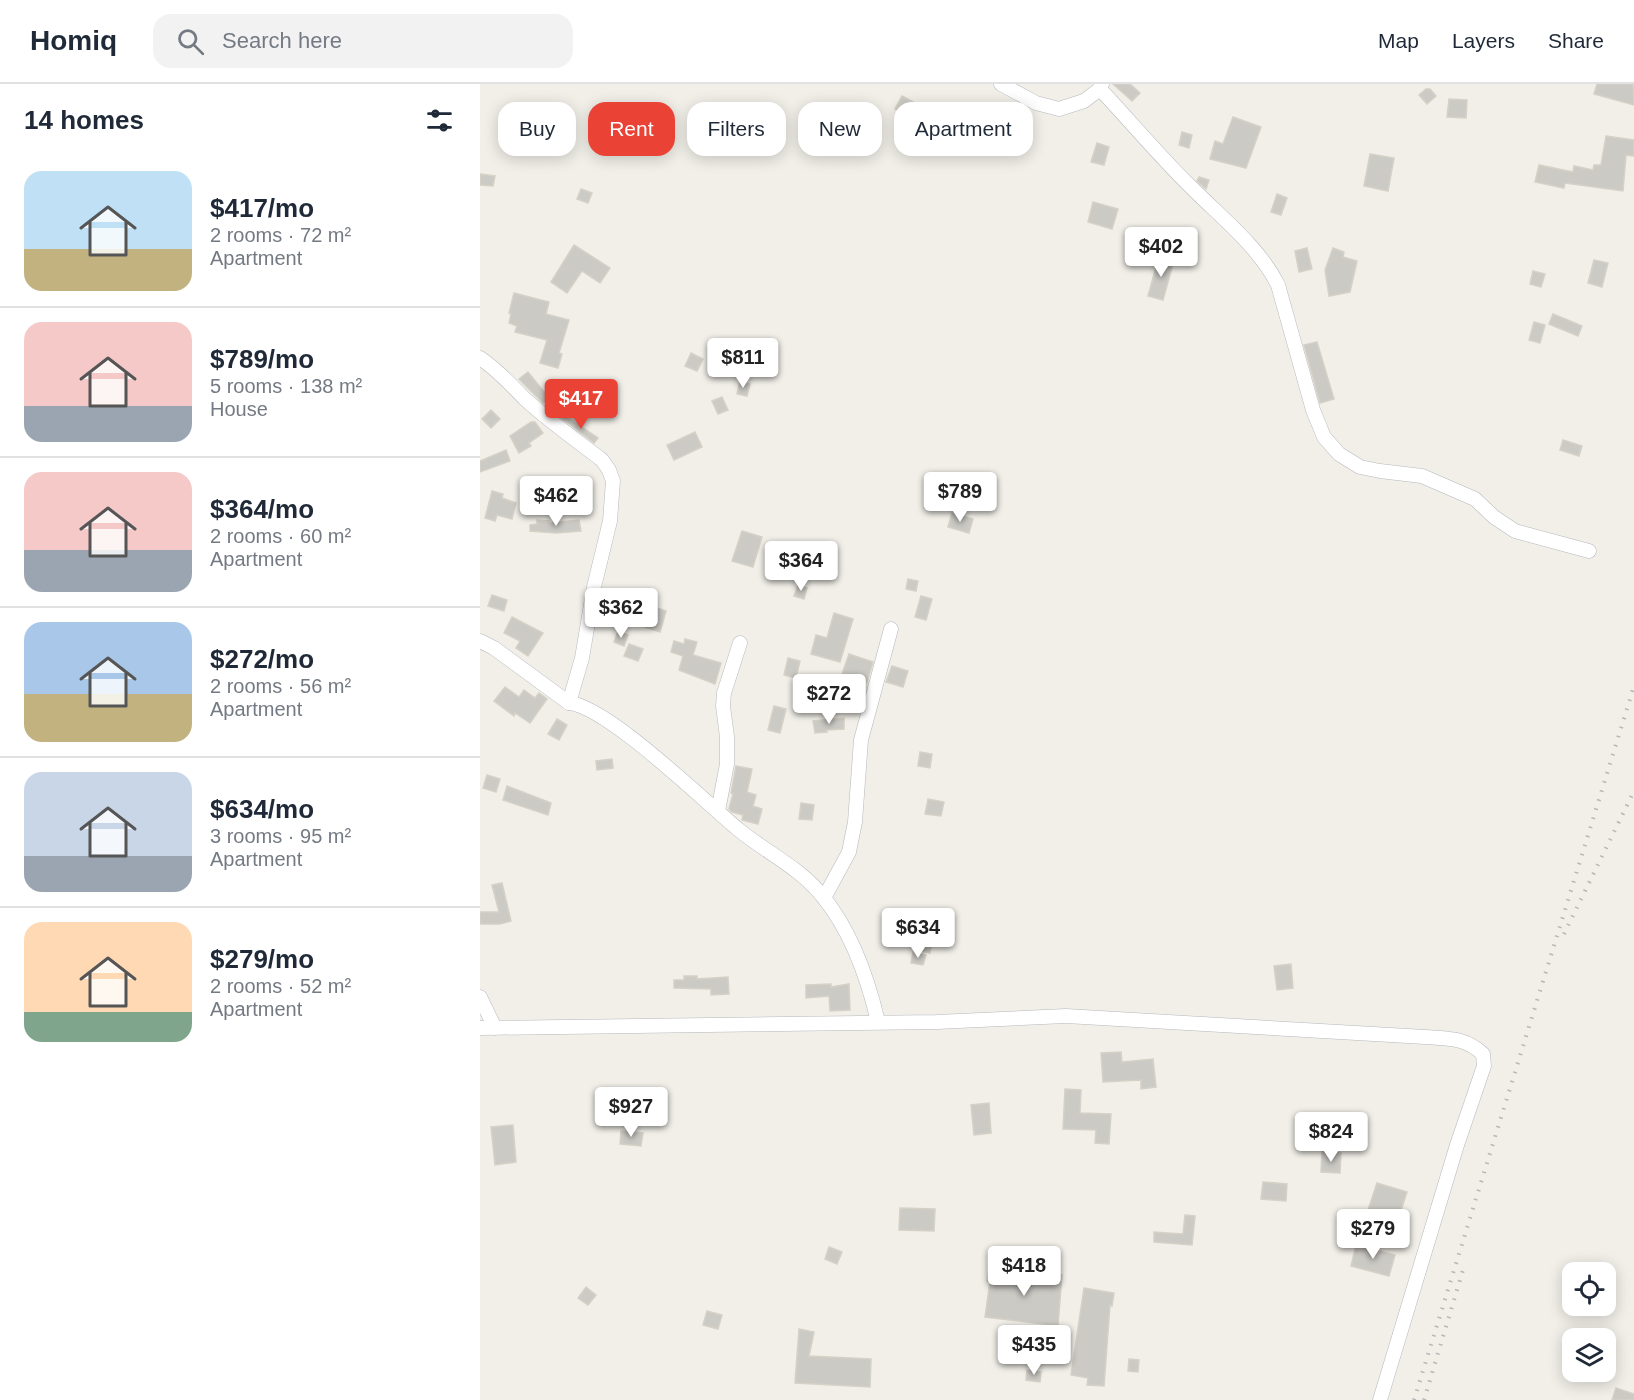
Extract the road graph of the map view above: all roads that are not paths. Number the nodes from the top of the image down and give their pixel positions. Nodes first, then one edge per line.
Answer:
1 (1001, 84) edge
2 (1101, 87) edge
3 (480, 358) edge
4 (1588, 551) dead end
5 (891, 629) dead end
6 (480, 641) edge
7 (740, 643) dead end
8 (569, 703) junction
9 (718, 812) junction
10 (824, 898) junction
11 (480, 997) edge
12 (878, 1022) junction
13 (480, 1028) edge
14 (495, 1028) junction
15 (1380, 1400) edge

1 - 2 street
2 - 4 street
3 - 8 street
5 - 10 street
6 - 8 street
7 - 9 street
8 - 9 street
9 - 10 street
10 - 12 street
11 - 14 street
12 - 14 street
12 - 15 street
13 - 14 street

